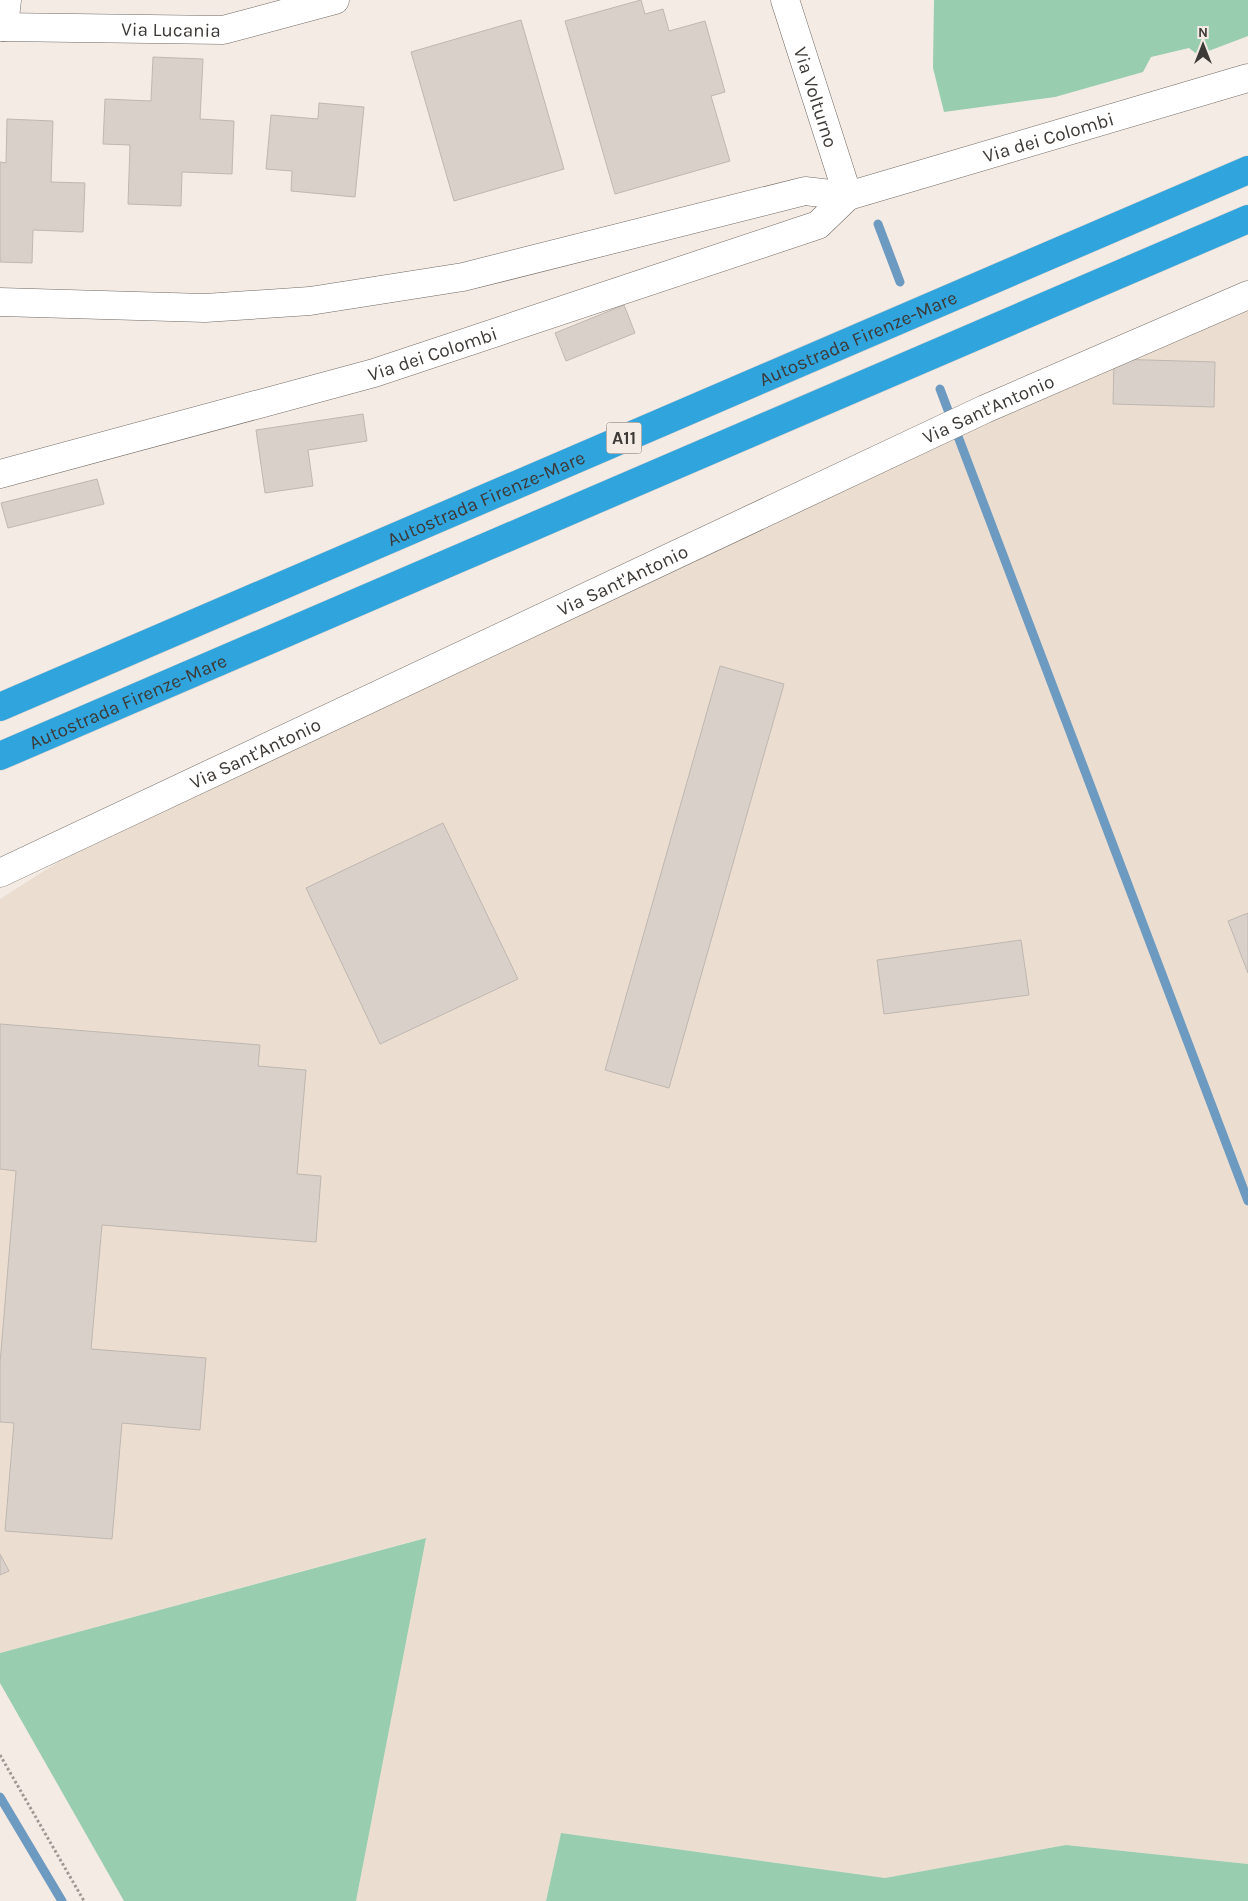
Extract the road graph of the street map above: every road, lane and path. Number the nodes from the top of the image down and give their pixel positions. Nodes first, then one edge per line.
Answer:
1 (7, 0) edge
2 (334, 0) edge
3 (784, 0) edge
4 (2, 27) edge
5 (1248, 78) edge
6 (1248, 170) edge
7 (848, 196) junction
8 (1248, 219) edge
9 (1248, 295) edge
10 (0, 302) edge
11 (0, 474) edge
12 (0, 707) edge
13 (0, 756) edge
14 (0, 872) edge
15 (0, 1755) edge
16 (84, 1901) edge

1 - 4 street, Via Lucania
2 - 4 street, Via Lucania
3 - 7 street, Via Volturno
5 - 7 street, Via dei Colombi
6 - 12 highway, Autostrada Firenze-Mare / A11
7 - 10 street, Via dei Colombi
7 - 11 street, Via dei Colombi
8 - 13 highway, Autostrada Firenze-Mare / A11
9 - 14 street, Via Sant'Antonio
15 - 16 path

